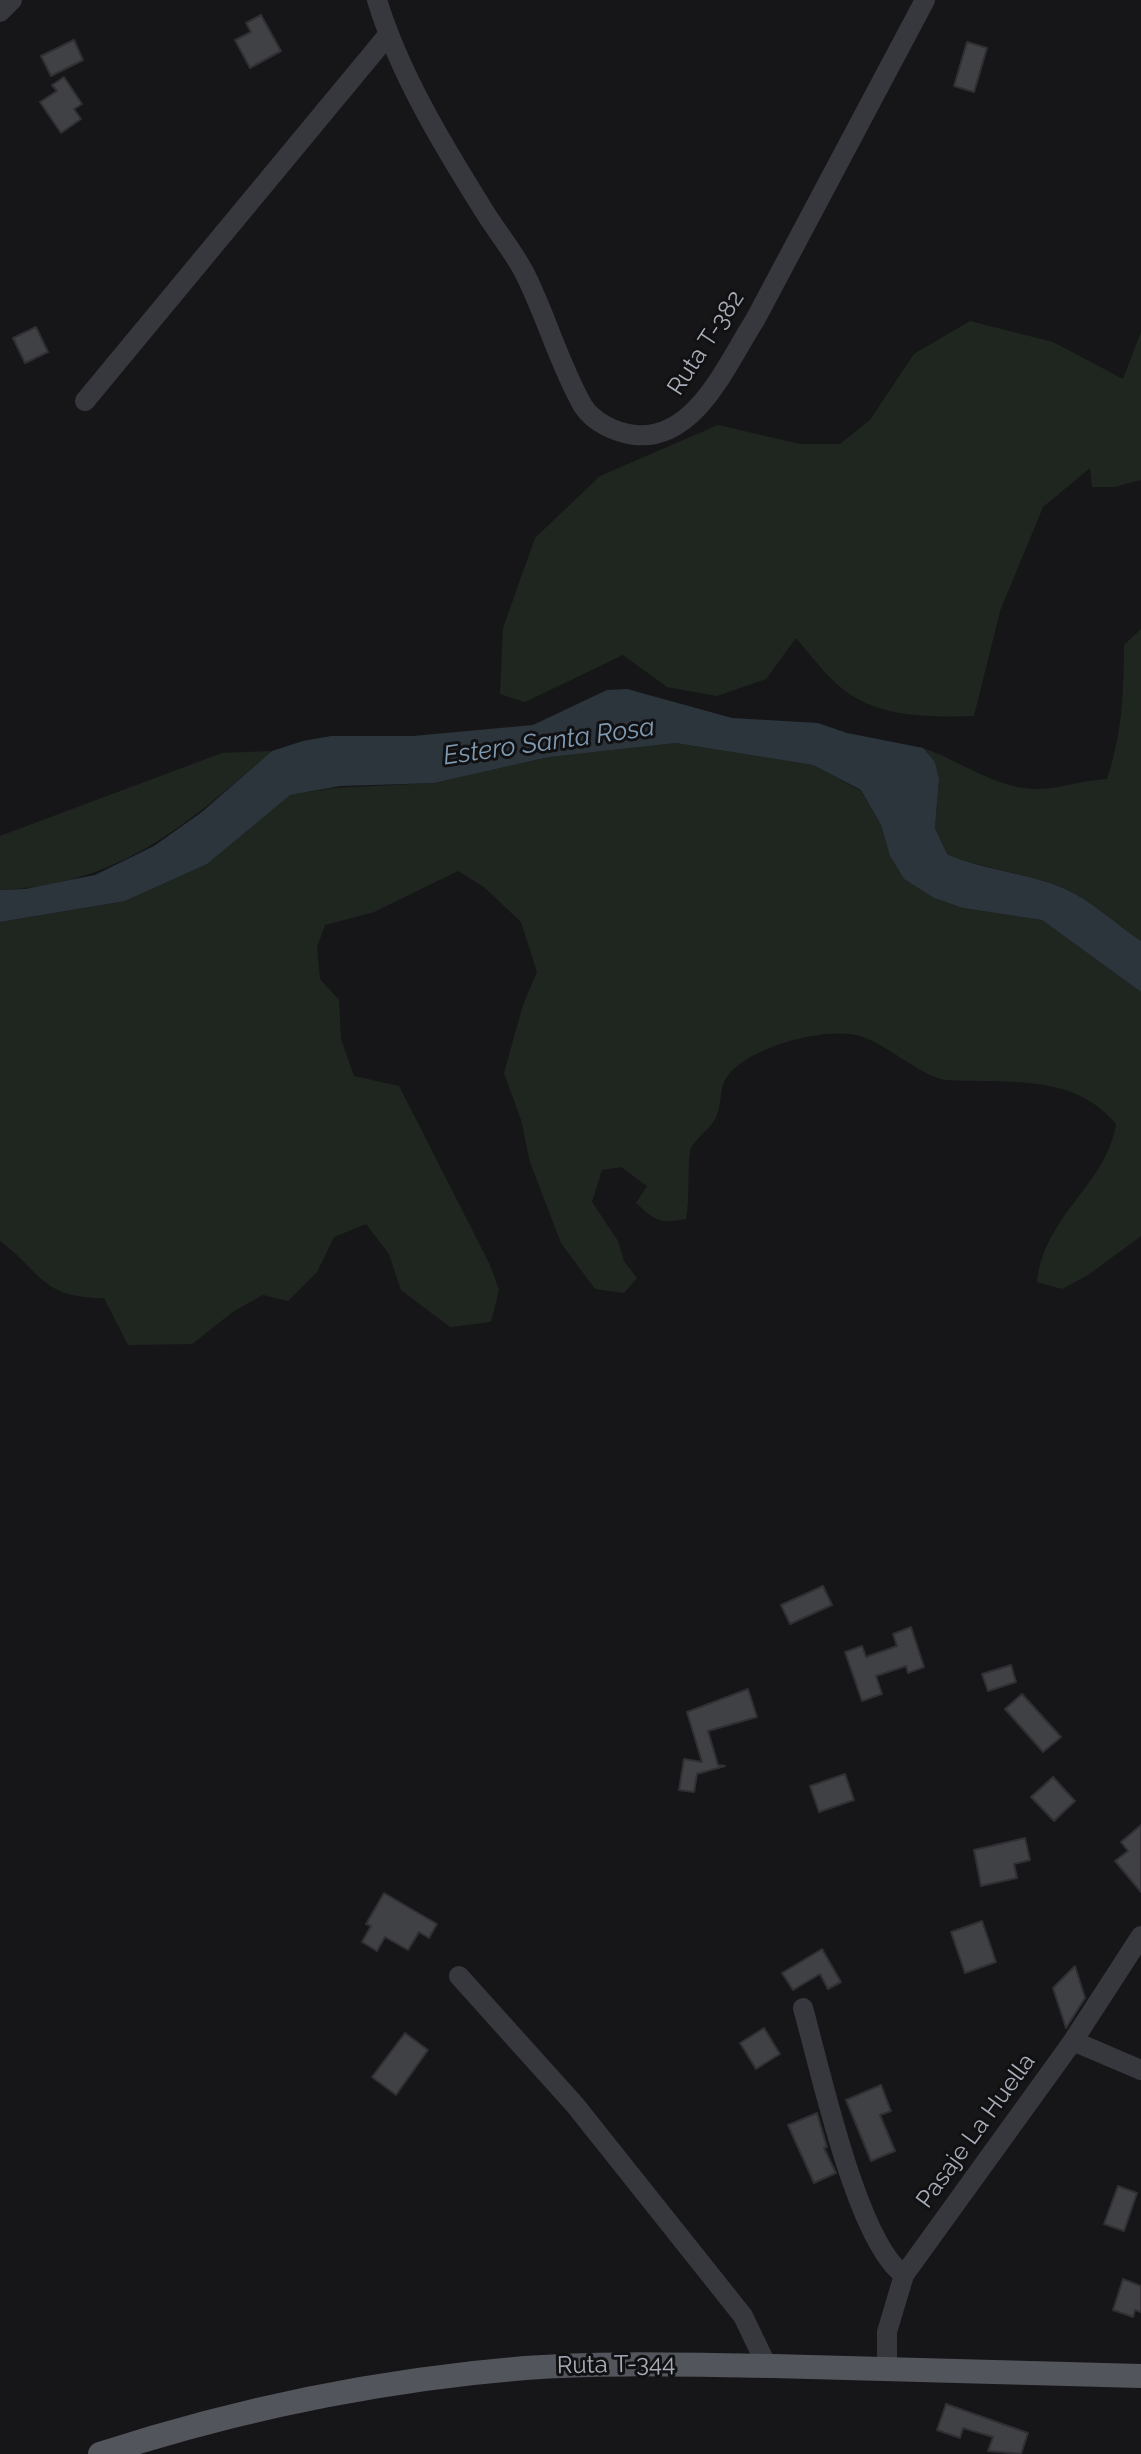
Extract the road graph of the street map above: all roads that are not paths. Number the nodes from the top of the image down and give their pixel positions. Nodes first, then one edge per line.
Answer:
1 (12, 0) edge
2 (377, 0) edge
3 (925, 0) edge
4 (0, 12) edge
5 (388, 35) junction
6 (85, 401) dead end
7 (1141, 1936) edge
8 (459, 1976) dead end
9 (803, 2008) dead end
10 (1073, 2041) junction
11 (1141, 2070) edge
12 (904, 2275) junction
13 (767, 2366) junction
14 (887, 2368) junction
15 (1141, 2376) edge
16 (100, 2454) edge

1 - 4 street
2 - 5 street, Ruta T-382
3 - 5 street, Ruta T-382
5 - 6 street
7 - 10 street, Pasaje La Huella
8 - 13 street
9 - 12 street
10 - 11 street
10 - 12 street, Pasaje La Huella
12 - 14 street, Pasaje La Huella
13 - 14 main road, Ruta T-344
13 - 16 main road, Ruta T-344
14 - 15 main road, Ruta T-344

